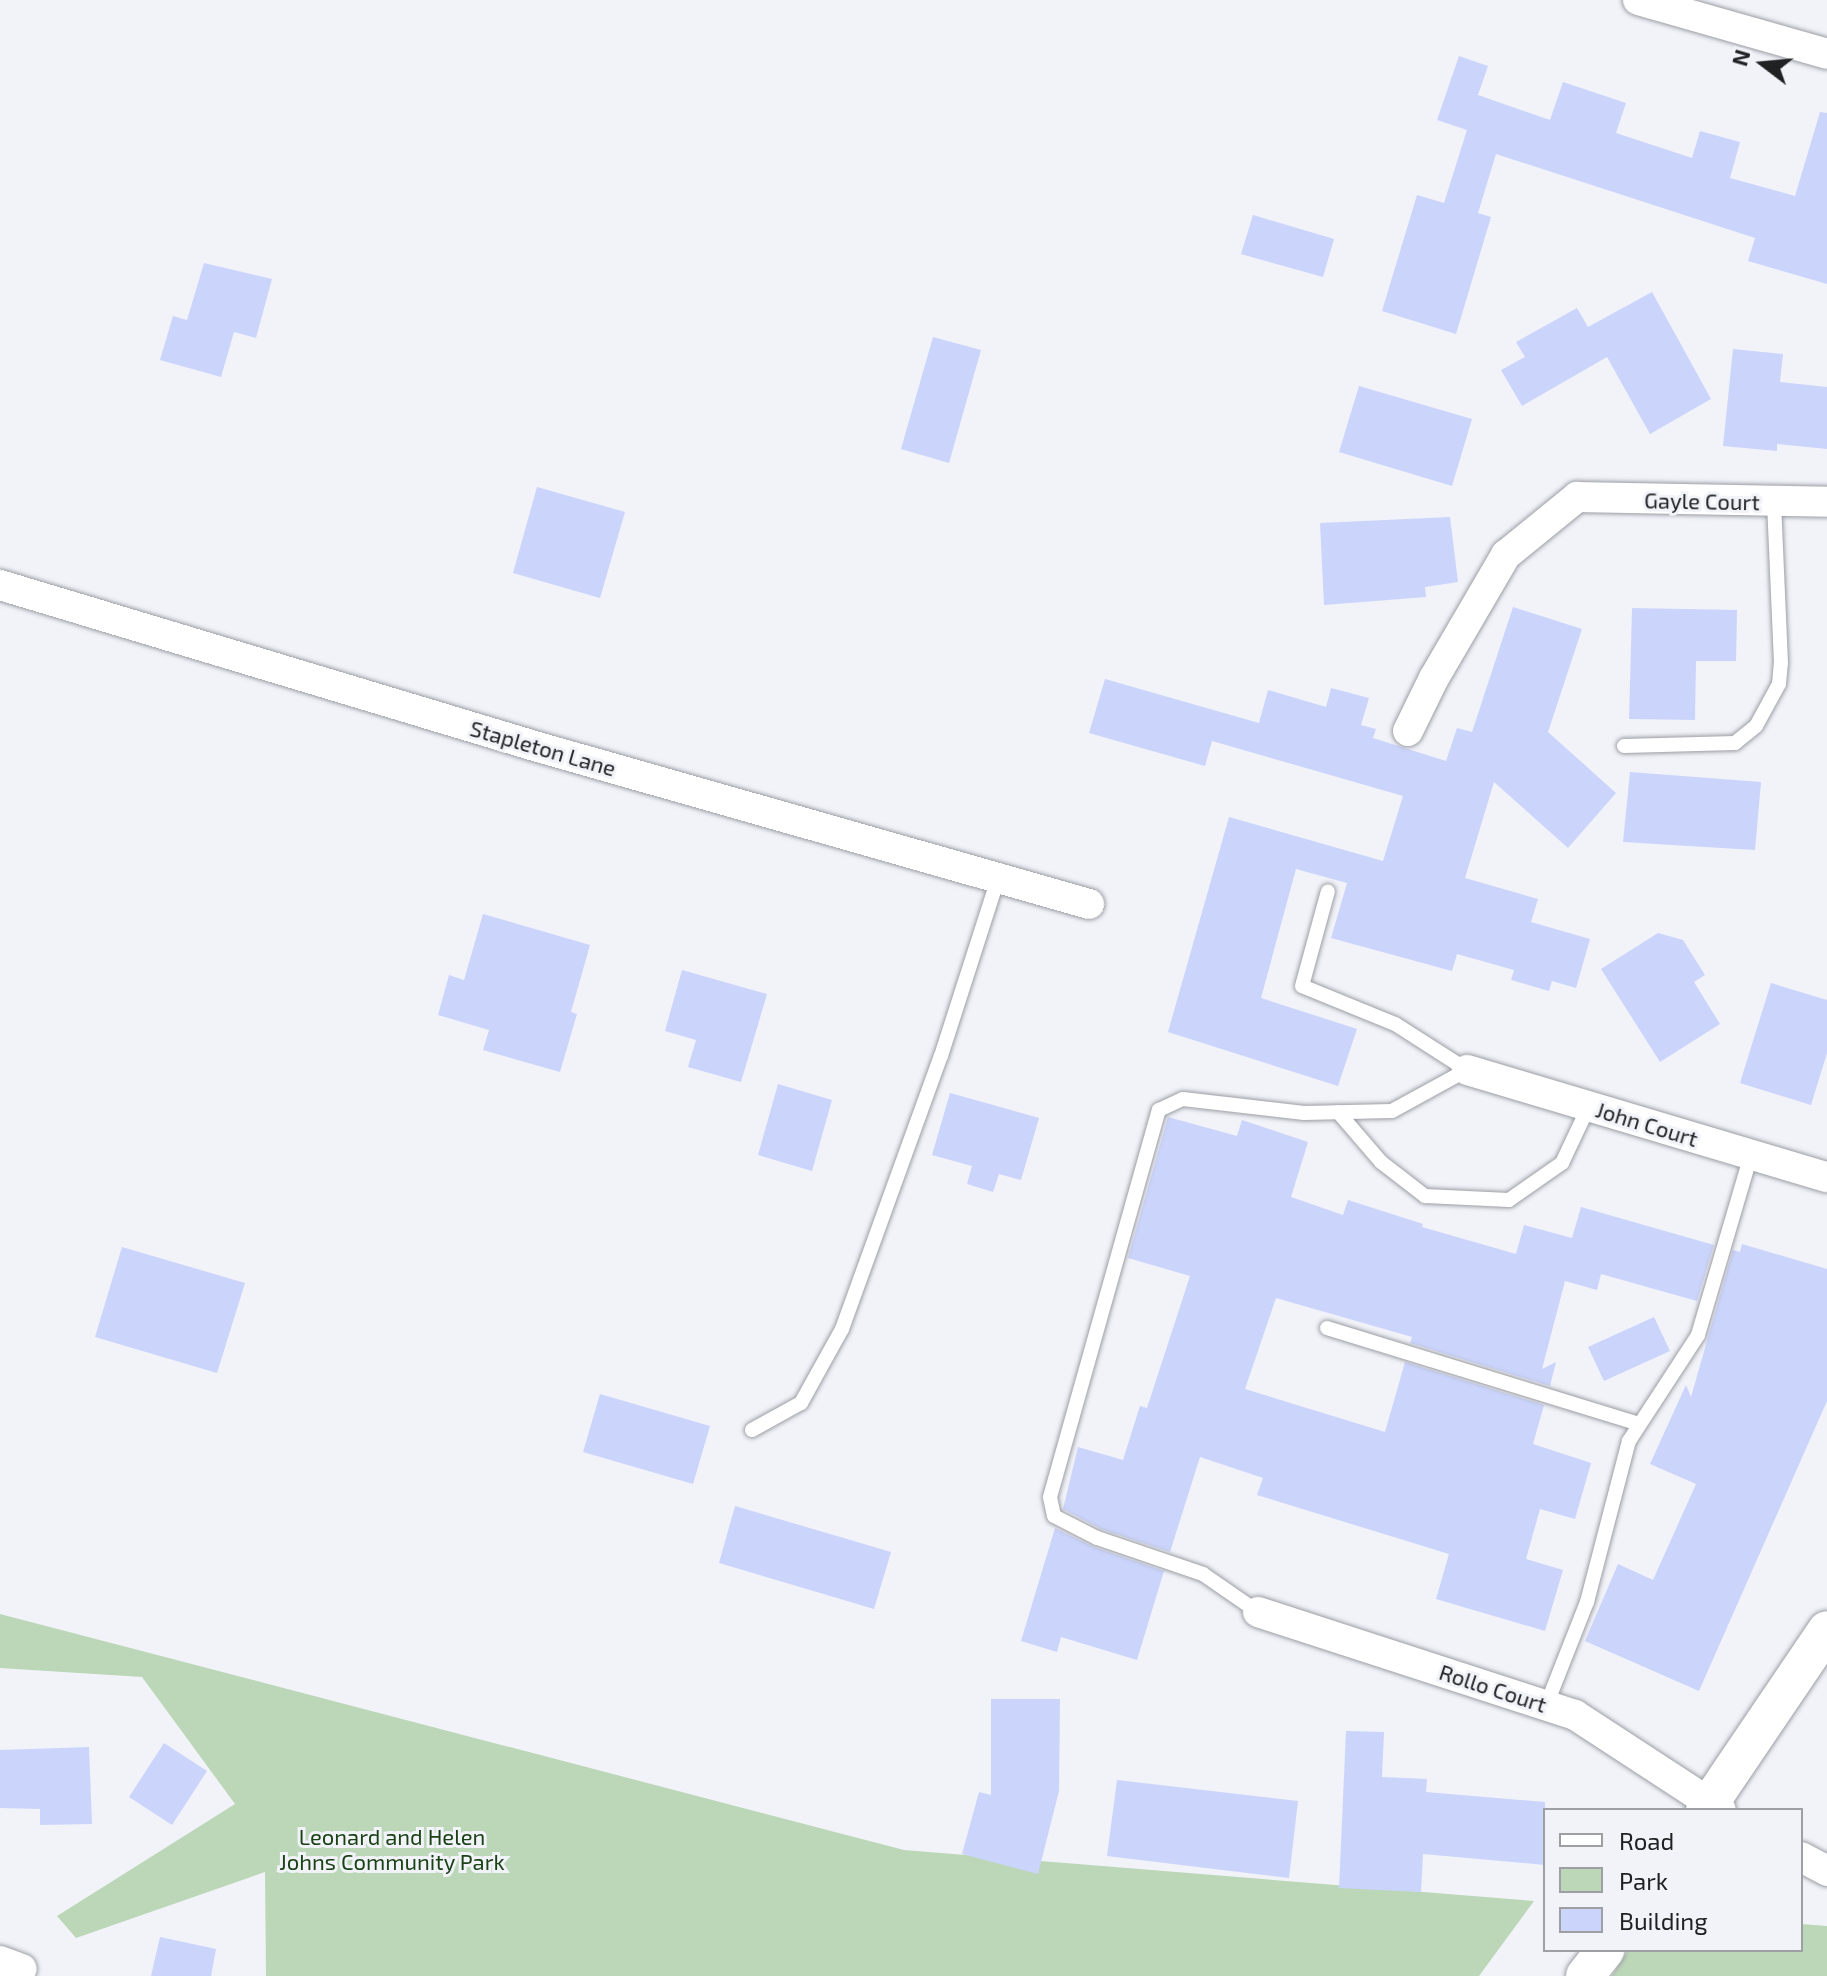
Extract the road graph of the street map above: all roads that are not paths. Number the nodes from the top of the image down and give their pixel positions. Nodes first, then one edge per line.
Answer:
1 (1638, 0) edge
2 (1827, 54) edge
3 (1774, 502) junction
4 (1827, 502) edge
5 (0, 585) edge
6 (1408, 731) dead end
7 (1624, 746) dead end
8 (998, 878) junction
9 (1328, 891) dead end
10 (1089, 904) dead end
11 (1467, 1070) junction
12 (1589, 1106) junction
13 (1338, 1112) junction
14 (1751, 1155) junction
15 (1827, 1177) edge
16 (1327, 1328) dead end
17 (1639, 1424) junction
18 (752, 1430) dead end
19 (1258, 1612) joint
20 (1827, 1630) edge
21 (1546, 1706) junction
22 (1712, 1808) edge
23 (1803, 1858) edge
24 (1827, 1871) edge
25 (1603, 1952) edge
26 (1585, 1976) edge

1 - 2 street
3 - 4 street, Gayle Court
3 - 6 street, Gayle Court
3 - 7 lane
5 - 8 street, Stapleton Lane
8 - 10 street, Stapleton Lane
8 - 18 lane
9 - 11 lane
11 - 12 street, John Court
11 - 13 lane
12 - 13 lane
12 - 14 street, John Court
13 - 19 lane
14 - 15 street, John Court
14 - 17 lane
16 - 17 lane
17 - 21 lane
19 - 21 street, Rollo Court
20 - 22 street
21 - 22 street, Rollo Court
23 - 24 street
25 - 26 street

